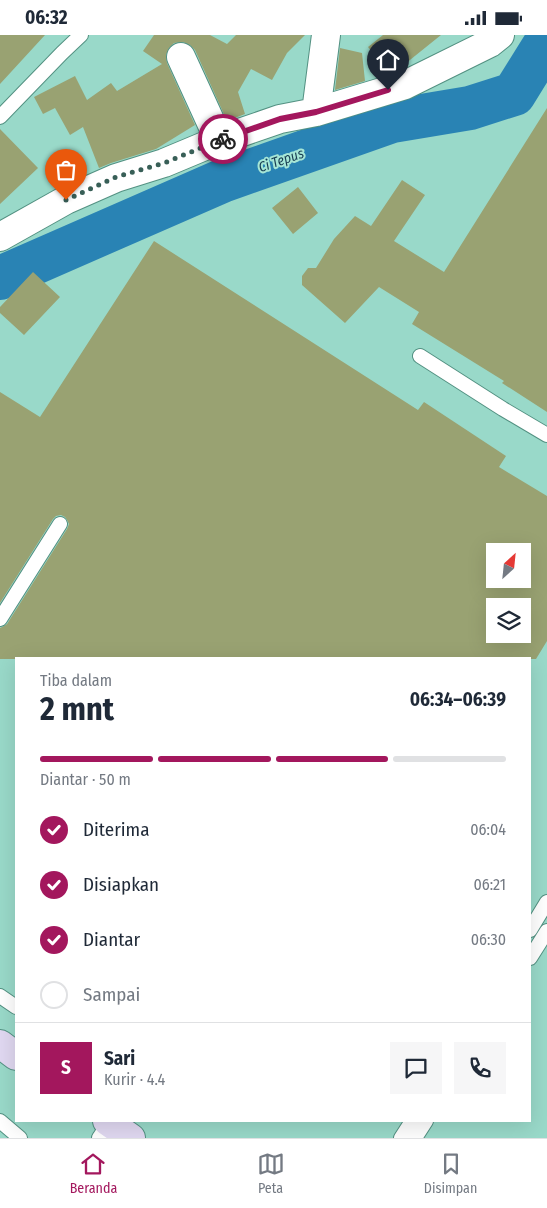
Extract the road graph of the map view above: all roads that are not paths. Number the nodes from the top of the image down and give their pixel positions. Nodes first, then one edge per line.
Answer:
1 (81, 35) edge
2 (326, 35) edge
3 (500, 35) edge
4 (181, 57) dead end
5 (316, 112) junction
6 (0, 117) edge
7 (218, 140) junction
8 (0, 237) edge
9 (420, 357) dead end
10 (547, 435) edge
11 (60, 524) dead end
12 (0, 619) edge
13 (547, 902) edge
14 (531, 927) edge
15 (547, 931) edge
16 (531, 956) edge
17 (0, 996) edge
18 (15, 1006) edge
19 (0, 1044) edge
20 (15, 1055) edge
21 (0, 1121) edge
22 (411, 1122) edge
23 (425, 1122) edge
24 (105, 1127) edge
25 (20, 1138) edge
26 (131, 1138) edge
27 (401, 1138) edge
28 (415, 1138) edge

1 - 6 lane
2 - 5 street
3 - 5 street
4 - 7 street
5 - 7 street
7 - 8 street
9 - 10 lane
11 - 12 lane
13 - 14 lane
15 - 16 lane
17 - 18 lane
19 - 20 main road
21 - 25 lane
22 - 27 lane
23 - 28 lane
24 - 26 main road

